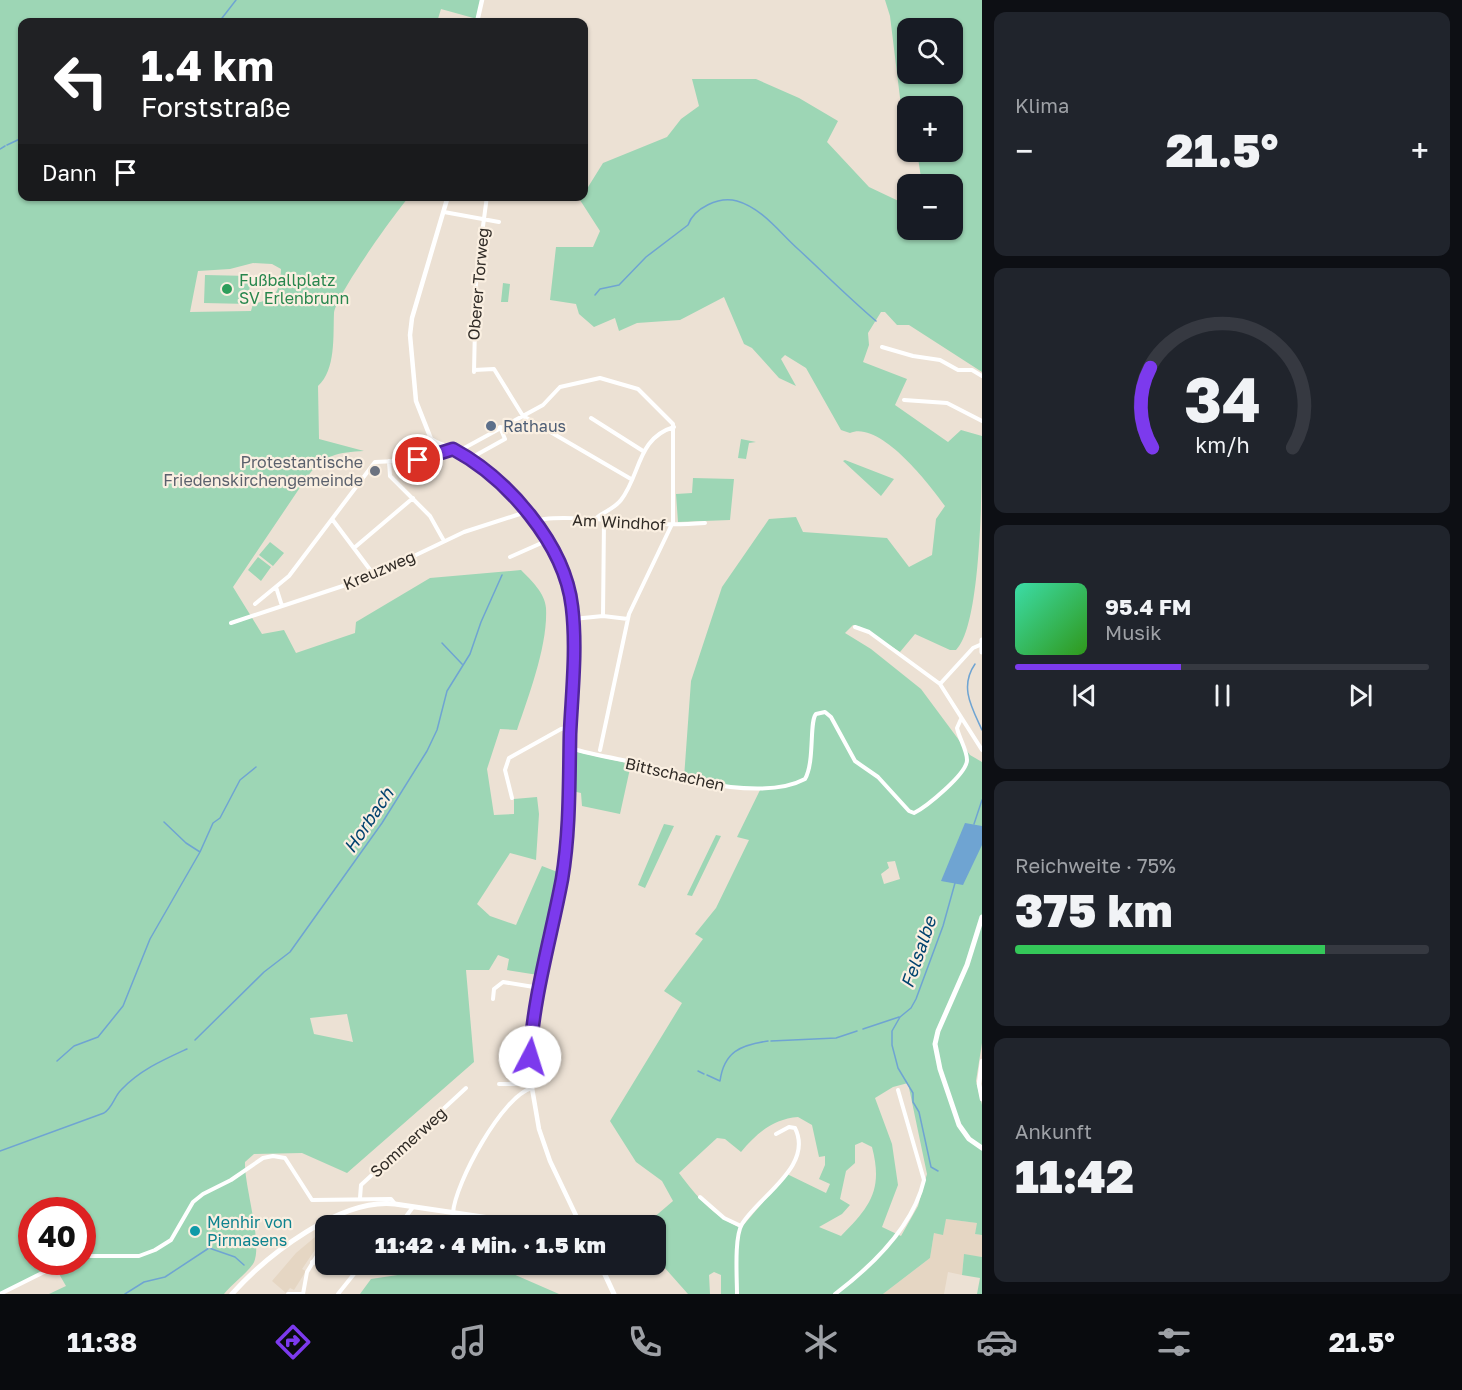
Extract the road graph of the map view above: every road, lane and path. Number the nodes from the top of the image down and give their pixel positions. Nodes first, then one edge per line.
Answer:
1 (482, 0) edge
2 (478, 18) edge
3 (446, 201) edge
4 (487, 201) edge
5 (444, 212) junction
6 (484, 219) junction
7 (499, 222) dead end
8 (882, 347) dead end
9 (982, 376) edge
10 (904, 400) dead end
11 (522, 416) junction
12 (591, 418) dead end
13 (982, 420) edge
14 (500, 427) junction
15 (674, 427) junction
16 (455, 450) junction
17 (643, 451) junction
18 (469, 459) junction
19 (389, 461) junction
20 (631, 479) junction
21 (413, 498) junction
22 (526, 512) junction
23 (332, 519) junction
24 (595, 519) junction
25 (604, 520) junction
26 (533, 522) junction
27 (705, 523) dead end
28 (672, 525) junction
29 (444, 541) junction
30 (546, 541) junction
31 (354, 548) junction
32 (510, 556) dead end
33 (374, 575) junction
34 (276, 587) junction
35 (255, 604) dead end
36 (282, 606) junction
37 (603, 616) junction
38 (573, 619) junction
39 (628, 619) junction
40 (231, 623) dead end
41 (855, 627) dead end
42 (982, 642) edge
43 (982, 652) edge
44 (940, 684) junction
45 (961, 719) junction
46 (571, 727) junction
47 (570, 748) junction
48 (600, 750) dead end
49 (982, 750) edge
50 (512, 798) dead end
51 (982, 917) edge
52 (540, 988) junction
53 (493, 999) dead end
54 (982, 1061) edge
55 (499, 1084) dead end
56 (531, 1086) junction
57 (466, 1088) dead end
58 (898, 1090) dead end
59 (982, 1099) edge
60 (776, 1134) dead end
61 (982, 1148) edge
62 (700, 1197) dead end
63 (360, 1198) junction
64 (395, 1204) junction
65 (413, 1207) junction
66 (453, 1213) junction
67 (344, 1215) edge
68 (407, 1215) edge
69 (464, 1215) edge
70 (575, 1215) edge
71 (741, 1226) junction
72 (315, 1230) edge
73 (96, 1256) edge
74 (315, 1258) edge
75 (312, 1262) junction
76 (315, 1262) edge
77 (39, 1275) edge
78 (352, 1275) edge
79 (605, 1275) edge
80 (0, 1294) edge
81 (232, 1294) edge
82 (288, 1294) edge
83 (303, 1294) edge
84 (338, 1294) edge
85 (614, 1294) edge
86 (737, 1294) edge
87 (835, 1294) edge

1 - 2 street
3 - 5 street
4 - 6 street, Oberer Torweg
5 - 6 street
5 - 16 street
6 - 7 street
6 - 11 street, Oberer Torweg
8 - 9 street
10 - 13 street
11 - 14 street
11 - 15 street
11 - 20 street
12 - 17 street
14 - 16 street
14 - 18 street
15 - 17 street
15 - 28 street
16 - 18 street
16 - 19 street
17 - 20 street
18 - 22 street
19 - 21 street
19 - 23 street
20 - 24 street
21 - 29 street
21 - 31 street
22 - 26 street
22 - 29 street, Kreuzweg
23 - 31 street
23 - 34 street
24 - 25 street, Am Windhof
24 - 26 street, Am Windhof
25 - 28 street, Am Windhof
25 - 37 street
26 - 30 street
27 - 28 street, Am Windhof
28 - 39 street
29 - 33 street, Kreuzweg
30 - 32 street
30 - 38 street
31 - 33 street
33 - 36 street, Kreuzweg
34 - 35 street
34 - 36 street
36 - 40 street, Kreuzweg
37 - 38 street
37 - 39 street
38 - 46 street
39 - 48 street
41 - 44 street
42 - 43 main road
42 - 44 street
44 - 45 street
45 - 47 street, Bittschachen
45 - 49 street
46 - 47 street
46 - 50 street
47 - 52 street
51 - 61 main road
52 - 53 street
52 - 56 street
54 - 59 street
55 - 56 street
56 - 66 street
56 - 70 street
57 - 63 street, Sommerweg
58 - 87 street
60 - 71 street
62 - 71 street
63 - 64 street
63 - 73 street
64 - 65 main road
64 - 67 main road
65 - 66 main road
65 - 68 street
66 - 69 main road
71 - 86 street
72 - 81 main road
74 - 75 street
75 - 76 street
75 - 83 street
77 - 80 street
78 - 84 street
79 - 85 main road
82 - 83 street

